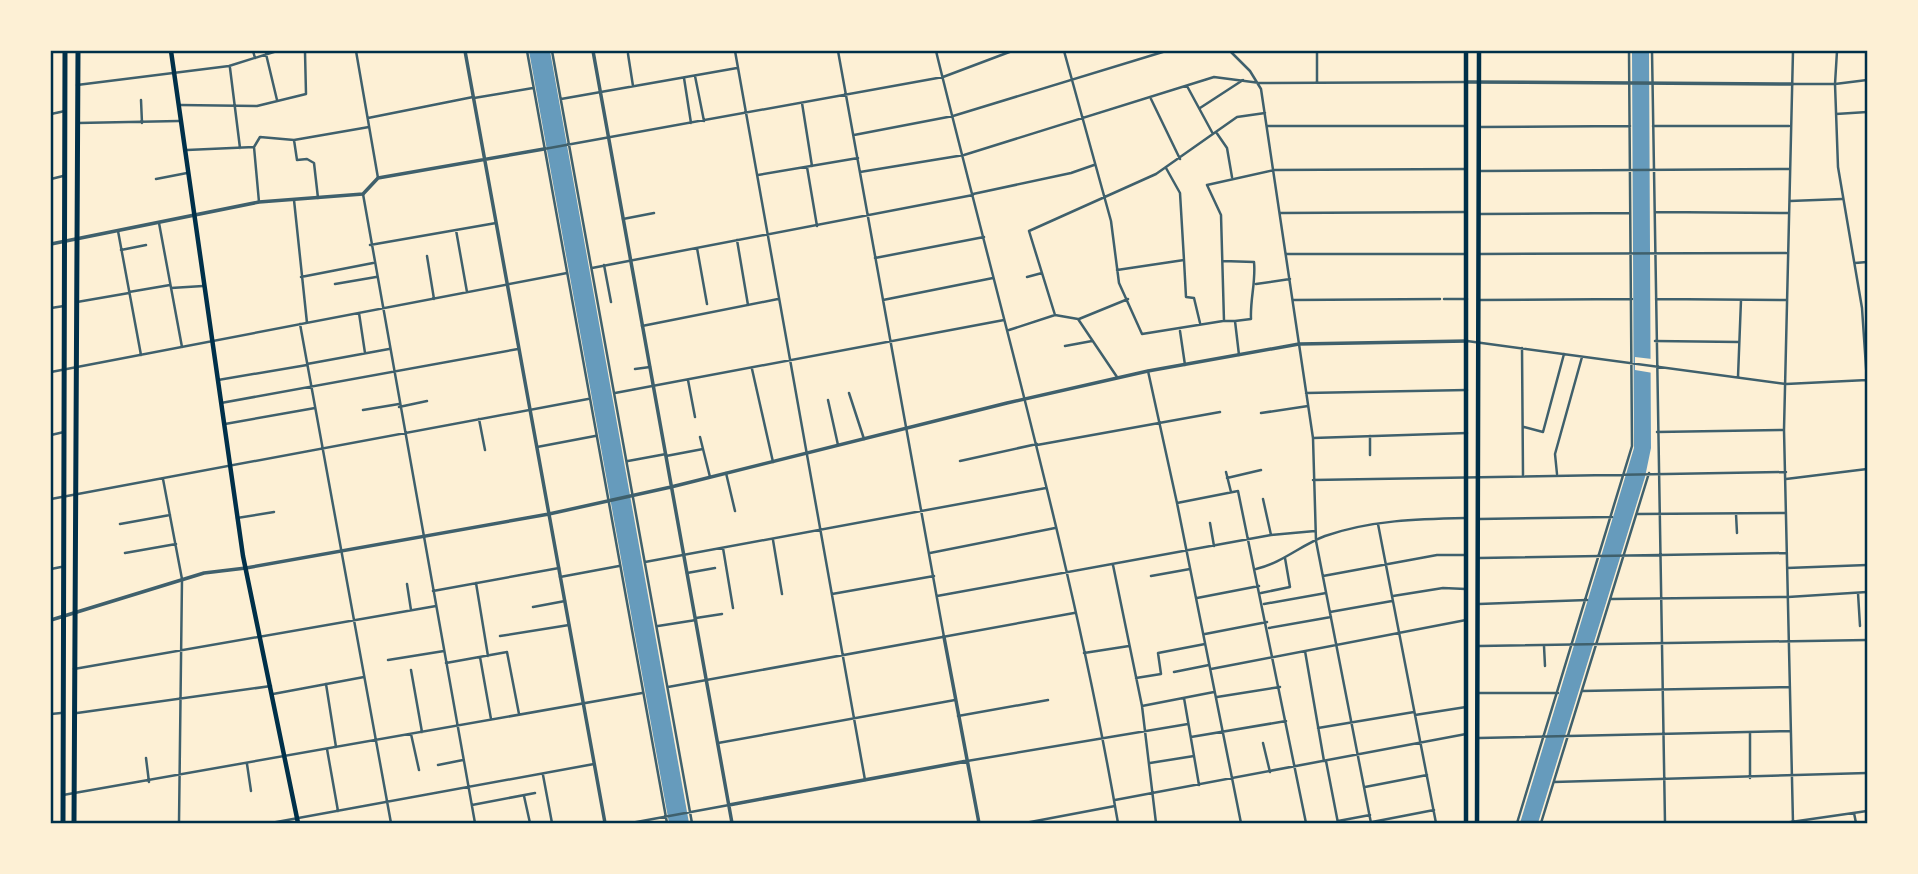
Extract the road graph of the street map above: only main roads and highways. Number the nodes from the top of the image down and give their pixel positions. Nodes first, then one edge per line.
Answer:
1 (65, 51) edge
2 (78, 51) edge
3 (171, 51) edge
4 (1465, 51) edge
5 (1479, 51) edge
6 (298, 821) edge
7 (63, 823) edge
8 (74, 823) edge
9 (1466, 823) edge
10 (1477, 823) edge

1 - 7 highway
2 - 8 highway
3 - 6 main road
4 - 9 main road
5 - 10 main road

